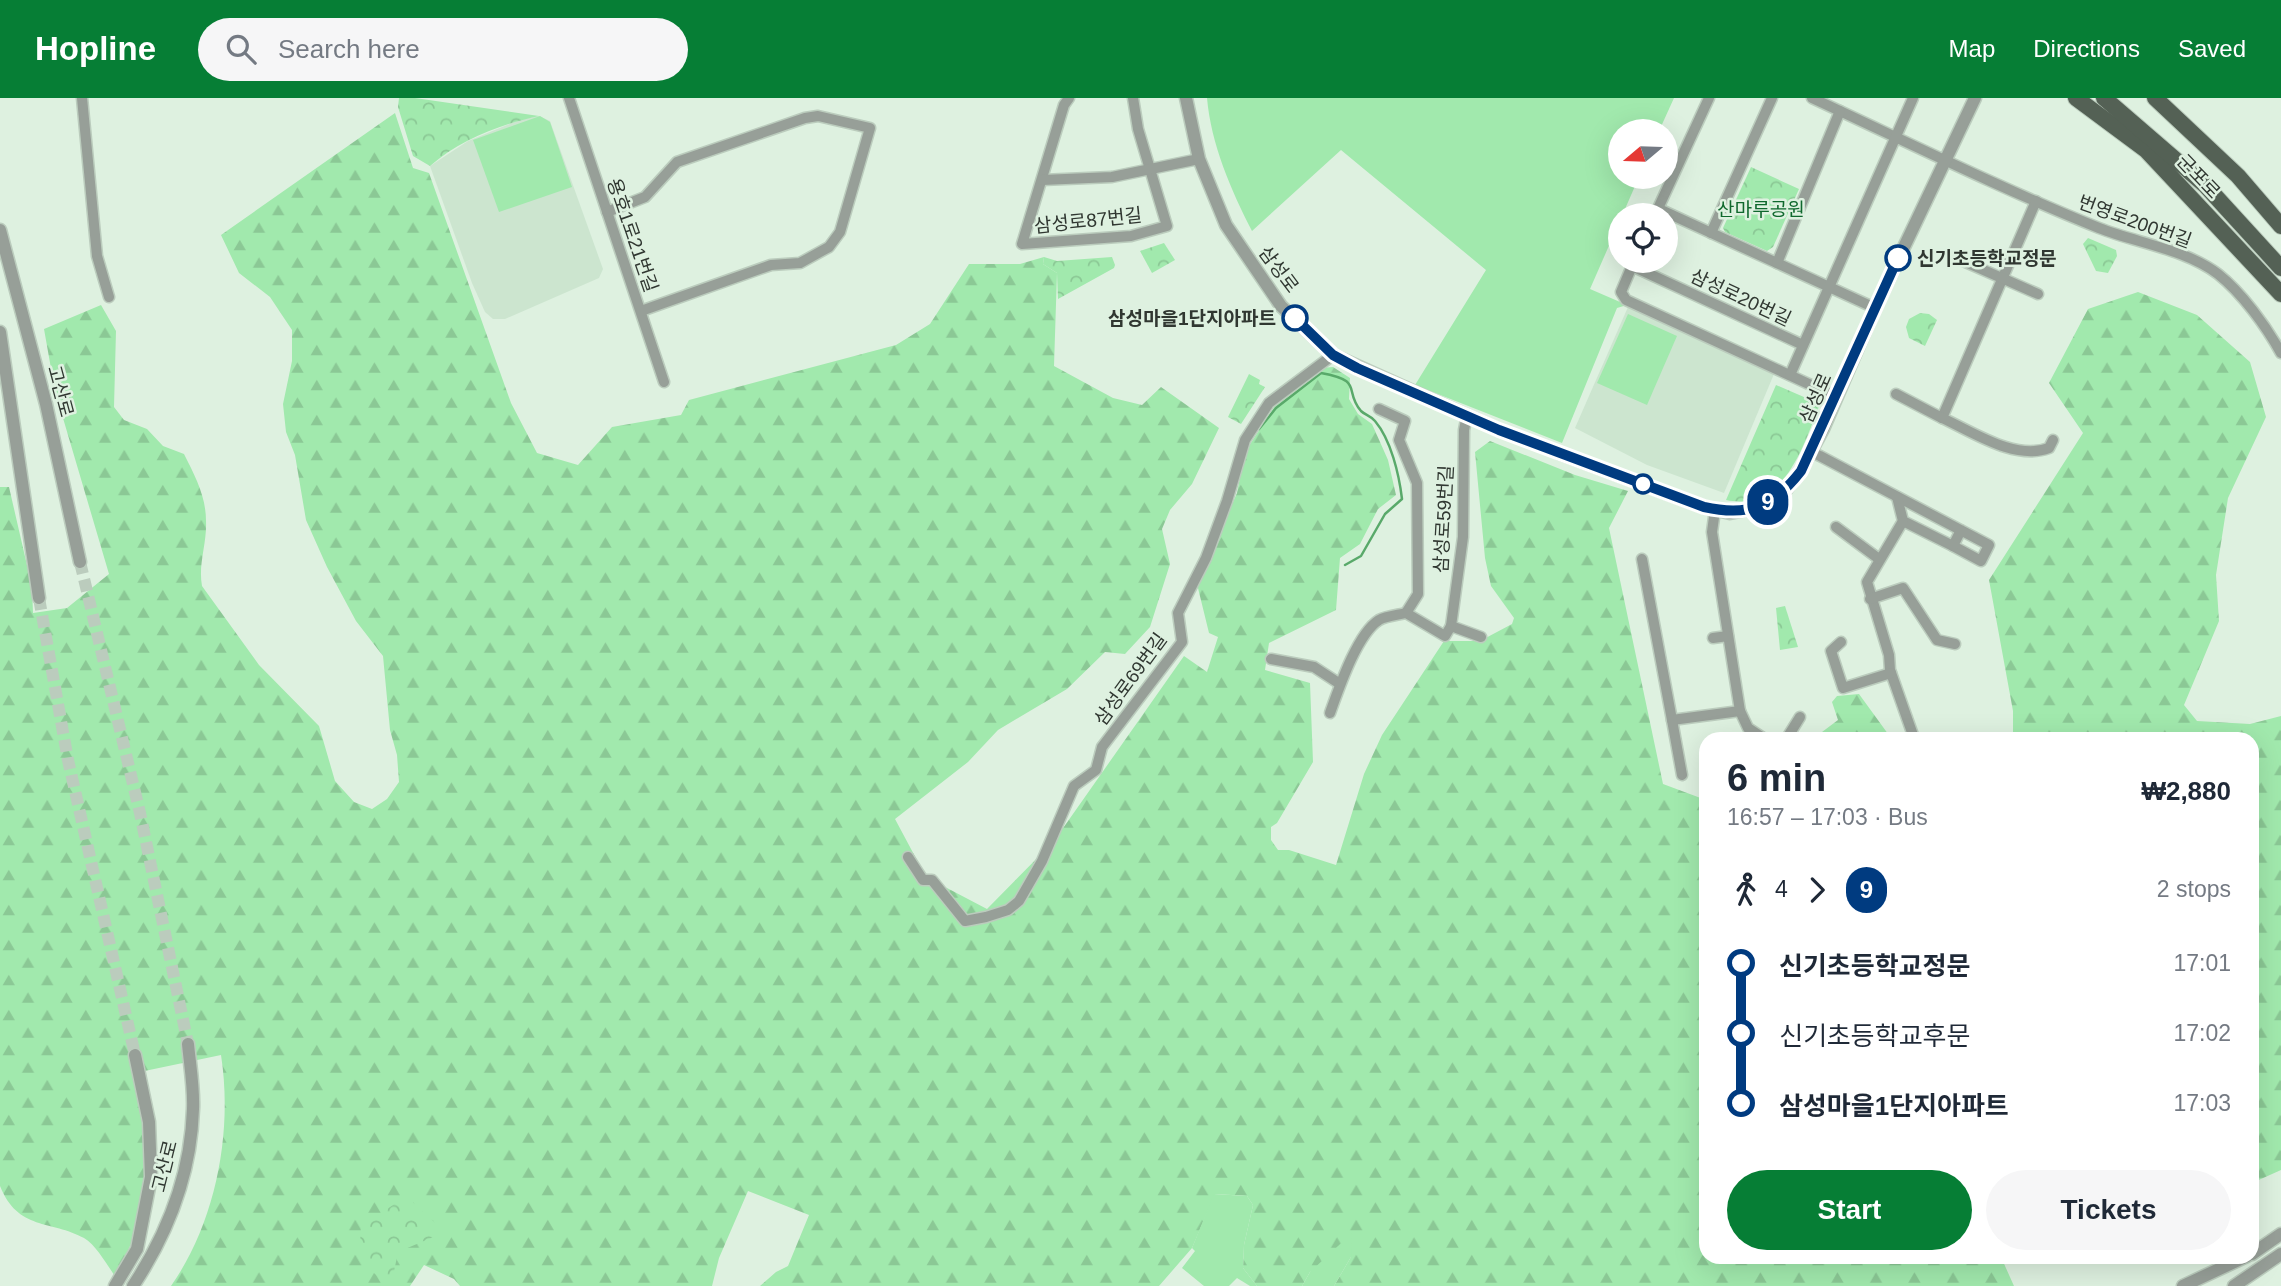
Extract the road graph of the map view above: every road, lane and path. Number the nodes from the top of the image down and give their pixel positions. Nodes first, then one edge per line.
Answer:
1 (82, 98) edge
2 (569, 98) edge
3 (1069, 98) edge
4 (1133, 98) edge
5 (1186, 98) edge
6 (1709, 98) edge
7 (1772, 98) edge
8 (1812, 98) edge
9 (1913, 98) edge
10 (1975, 98) edge
11 (2076, 98) edge
12 (2104, 98) edge
13 (2118, 98) edge
14 (2155, 98) edge
15 (1840, 111) junction
16 (1896, 137) junction
17 (1199, 159) junction
18 (1946, 160) junction
19 (1150, 171) junction
20 (1042, 180) junction
21 (2036, 201) junction
22 (1661, 203) edge
23 (607, 212) junction
24 (1678, 220) edge
25 (2281, 226) edge
26 (0, 230) edge
27 (1711, 233) junction
28 (2281, 255) edge
29 (1954, 257) dead end
30 (1777, 263) junction
31 (2281, 268) edge
32 (1629, 273) edge
33 (1652, 273) edge
34 (2003, 278) junction
35 (1830, 287) junction
36 (2038, 294) dead end
37 (2281, 294) edge
38 (109, 297) dead end
39 (1875, 307) junction
40 (640, 312) junction
41 (0, 332) edge
42 (1803, 345) junction
43 (2281, 353) edge
44 (1333, 355) junction
45 (1790, 375) junction
46 (664, 382) dead end
47 (1896, 394) dead end
48 (1836, 397) junction
49 (1379, 409) dead end
50 (1467, 415) junction
51 (1942, 418) junction
52 (1499, 430) tunnel mouth
53 (2053, 440) dead end
54 (1811, 452) junction
55 (1559, 453) tunnel mouth
56 (1897, 497) junction
57 (1716, 510) junction
58 (1903, 521) junction
59 (1836, 527) dead end
60 (1961, 530) junction
61 (1954, 545) junction
62 (1642, 559) dead end
63 (1879, 559) junction
64 (80, 562) tunnel mouth
65 (39, 598) tunnel mouth
66 (1870, 599) junction
67 (1406, 613) junction
68 (1448, 631) junction
69 (1728, 636) junction
70 (1480, 637) dead end
71 (1713, 638) dead end
72 (1840, 642) dead end
73 (1955, 644) dead end
74 (1271, 659) dead end
75 (1891, 673) junction
76 (1340, 684) junction
77 (1740, 711) junction
78 (1330, 713) dead end
79 (1800, 717) dead end
80 (1672, 720) junction
81 (1754, 732) edge
82 (1791, 732) edge
83 (1912, 732) edge
84 (1682, 775) dead end
85 (908, 857) dead end
86 (188, 1044) tunnel mouth
87 (135, 1055) tunnel mouth
88 (2281, 1234) edge
89 (2259, 1249) edge
90 (2281, 1254) edge
91 (2230, 1264) edge
92 (115, 1286) edge
93 (133, 1286) edge
94 (2183, 1286) edge
95 (2234, 1286) edge

1 - 38 street
2 - 23 street, 용호1로21번길
3 - 20 street, 삼성로87번길
4 - 19 street, 삼성로87번길
5 - 17 street, 삼성로
6 - 22 street
7 - 27 street
8 - 15 street, 번영로200번길
9 - 16 street, 삼성로20번길
10 - 18 street, 삼성로
11 - 37 main road, 군포로
12 - 31 main road, 군포로
13 - 28 main road, 군포로
14 - 25 main road, 군포로
15 - 16 street, 번영로200번길
15 - 30 street
16 - 18 street, 번영로200번길
16 - 35 street, 삼성로20번길
17 - 19 street
17 - 44 street, 삼성로
18 - 21 street, 번영로200번길
18 - 39 street, 삼성로
19 - 20 street
19 - 20 street, 삼성로87번길
21 - 34 street
21 - 43 street, 번영로200번길
23 - 40 street, 용호1로21번길
23 - 40 street
24 - 27 street
26 - 64 street, 고산로
27 - 30 street
29 - 34 street
30 - 35 street
32 - 45 street
33 - 42 street, 삼성로20번길
34 - 36 street
34 - 51 street
35 - 39 street
35 - 42 street, 삼성로20번길
39 - 48 street, 삼성로
40 - 46 street, 용호1로21번길
41 - 65 street
42 - 45 street, 삼성로20번길
44 - 50 street, 삼성로
44 - 85 street, 삼성로69번길
45 - 48 street
47 - 51 street
48 - 54 street, 삼성로
49 - 67 street
50 - 52 street, 삼성로
50 - 68 street, 삼성로59번길
51 - 53 street
54 - 56 street
54 - 57 street, 삼성로
55 - 57 street, 삼성로
56 - 58 street
56 - 60 street
57 - 69 street
58 - 61 street
58 - 63 street
59 - 63 street
60 - 61 street
60 - 61 street
62 - 80 street
63 - 66 street
66 - 73 street
66 - 75 street
67 - 68 street
67 - 76 street
68 - 70 street
69 - 71 street
69 - 77 street
72 - 75 street
74 - 76 street
75 - 83 street
76 - 78 street
77 - 80 street
77 - 81 street
79 - 82 street
80 - 84 street
86 - 93 street, 고산로
87 - 92 street, 고산로
88 - 89 street
90 - 95 street
91 - 94 street

